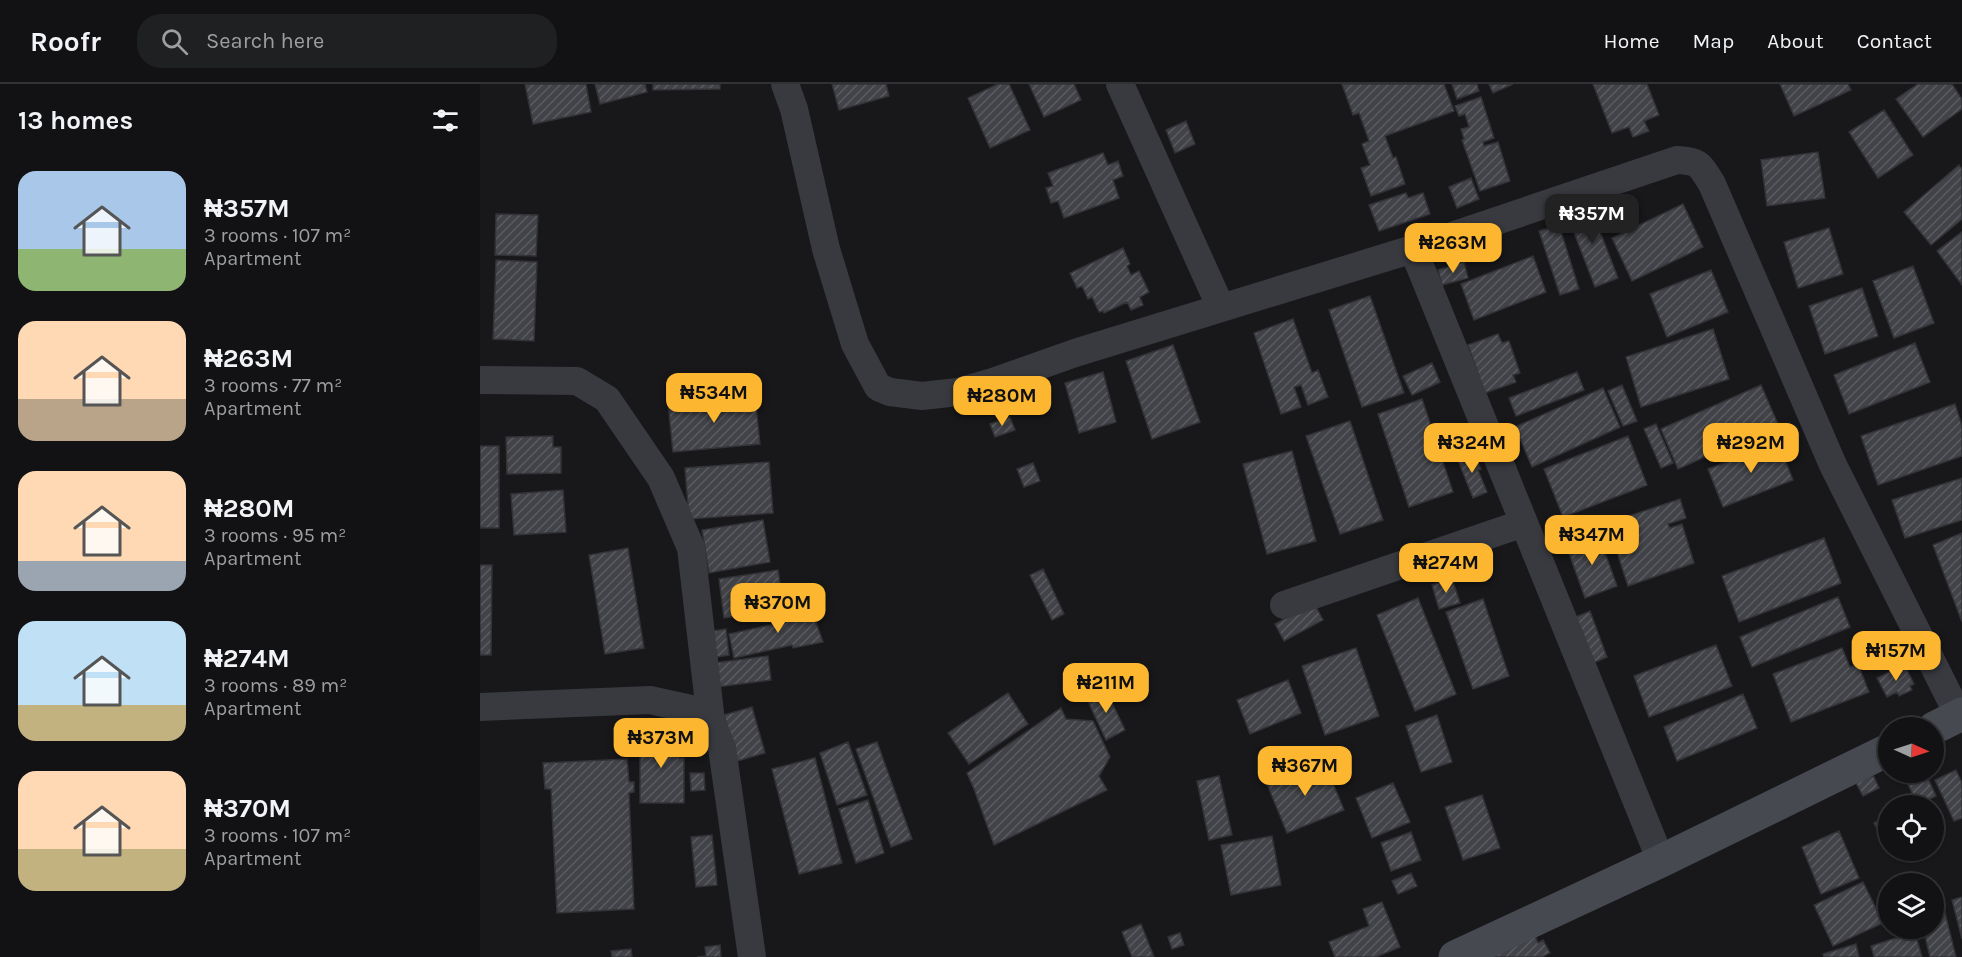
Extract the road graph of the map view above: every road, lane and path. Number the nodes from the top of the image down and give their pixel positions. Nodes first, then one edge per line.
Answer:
1 (785, 84) edge
2 (1120, 84) edge
3 (1413, 249) junction
4 (1221, 308) junction
5 (480, 381) edge
6 (1524, 523) junction
7 (1284, 605) dead end
8 (480, 707) edge
9 (1951, 719) edge
10 (711, 721) junction
11 (1878, 755) edge
12 (1661, 861) junction
13 (752, 957) edge
14 (1455, 957) edge

1 - 4 street
2 - 4 street
3 - 4 street
3 - 6 street
3 - 9 street
5 - 10 street
6 - 7 street
6 - 12 street
8 - 10 street
10 - 13 street
11 - 12 street
12 - 14 street

